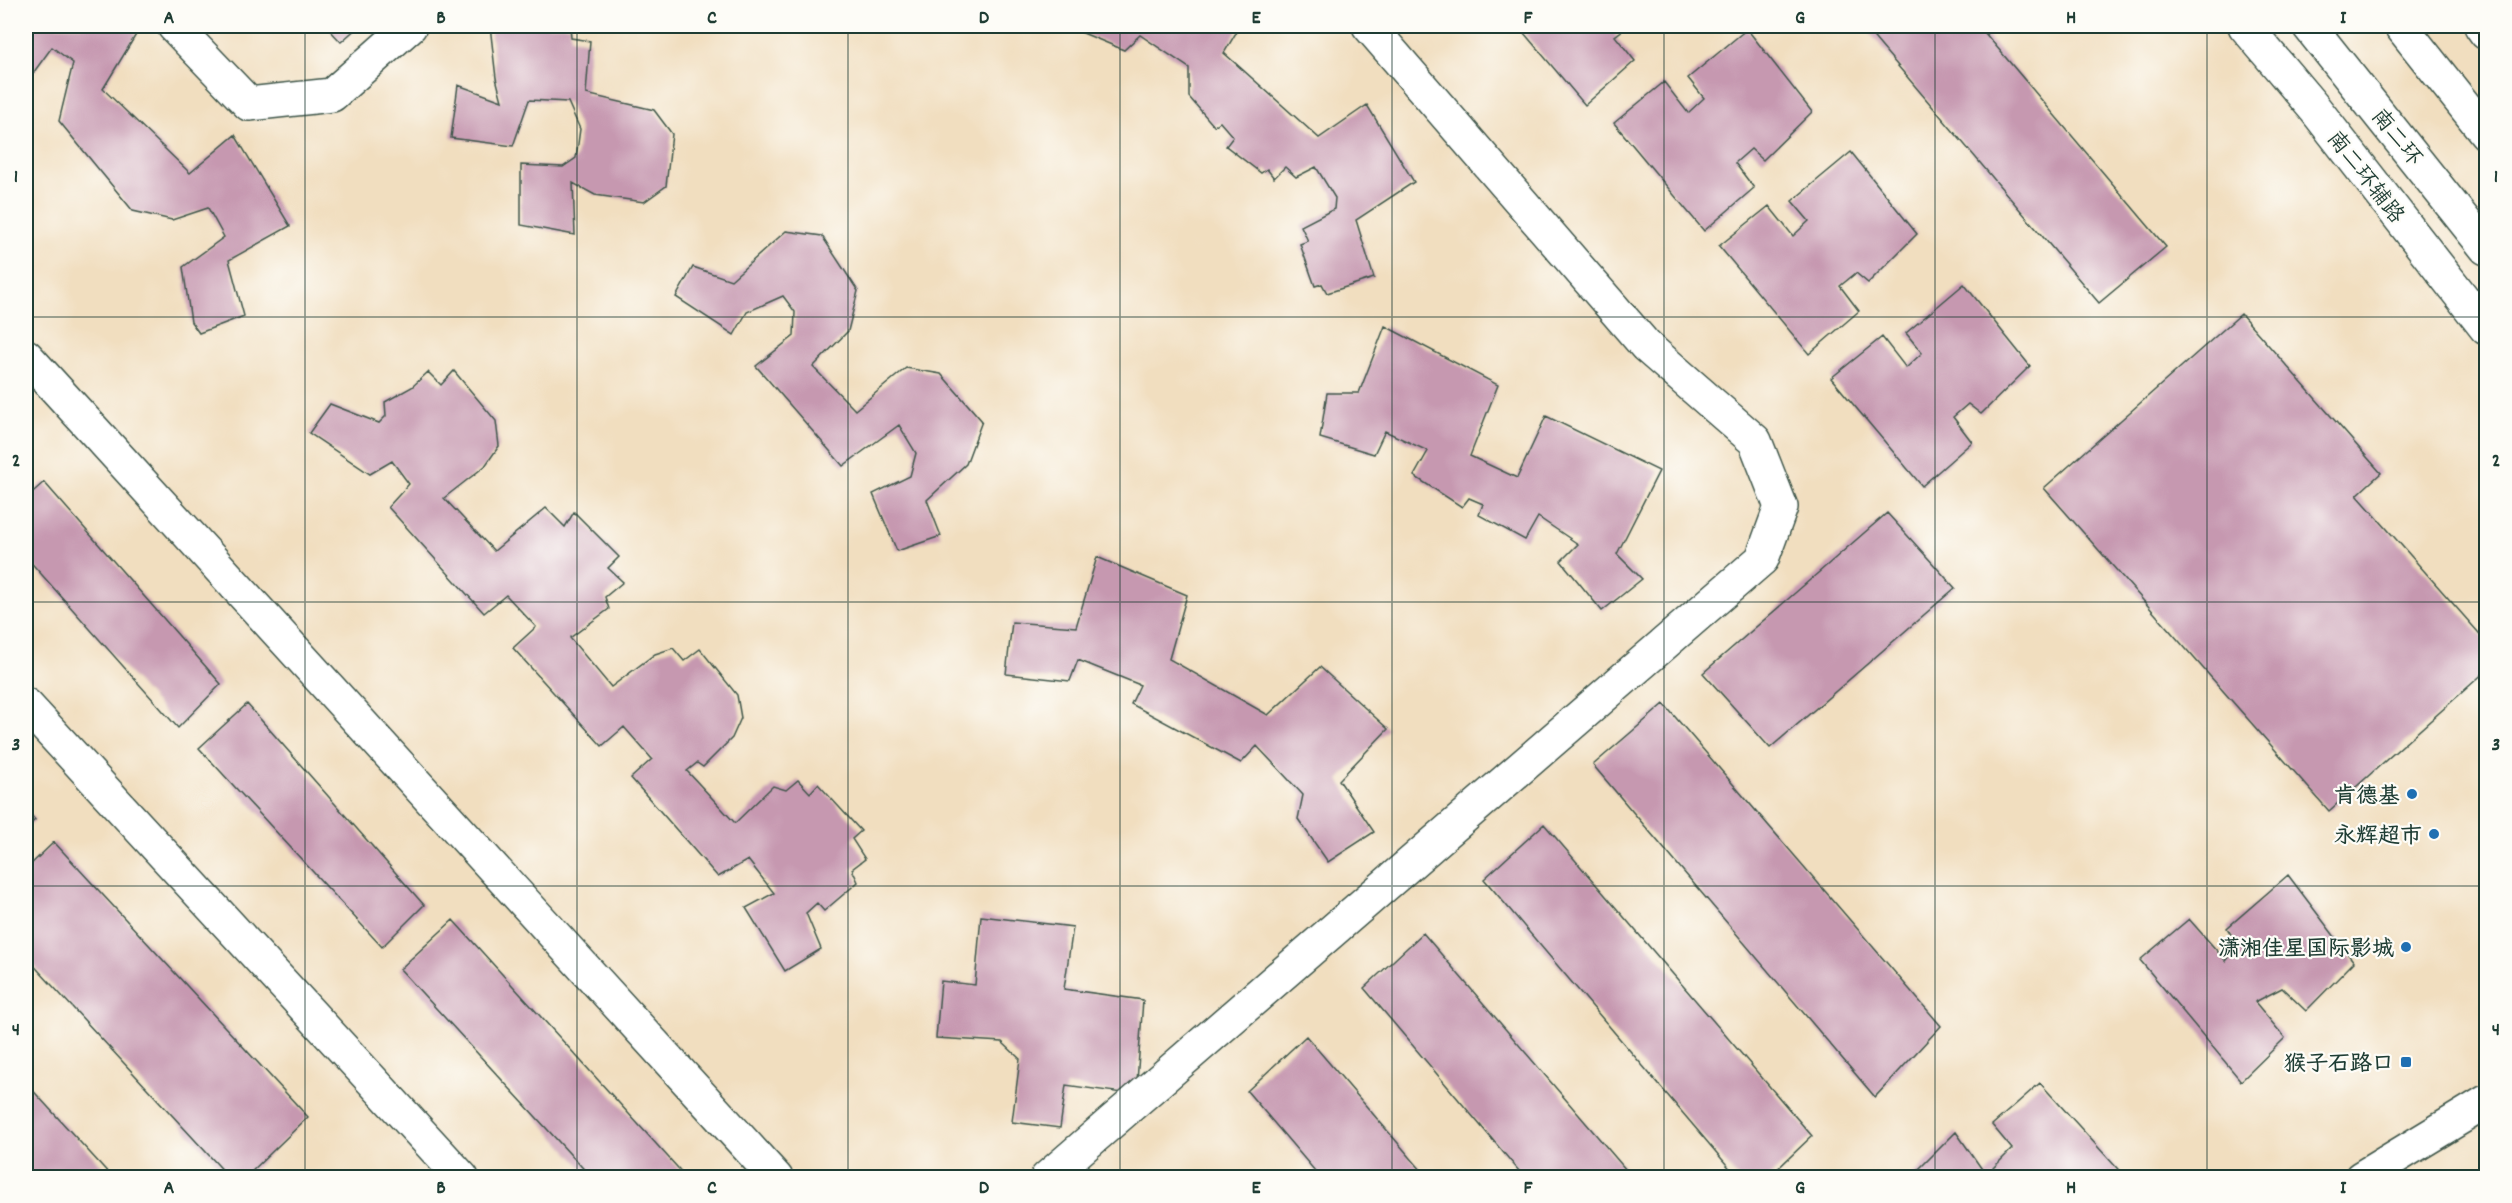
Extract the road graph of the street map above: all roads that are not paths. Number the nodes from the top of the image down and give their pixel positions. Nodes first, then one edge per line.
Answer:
1 (174, 26) edge
2 (410, 26) edge
3 (1369, 26) edge
4 (2245, 26) edge
5 (2309, 26) edge
6 (2401, 26) edge
7 (2481, 26) edge
8 (2487, 33) edge
9 (2487, 133) edge
10 (2487, 248) edge
11 (2487, 328) edge
12 (26, 356) edge
13 (26, 705) edge
14 (2487, 1102) edge
15 (462, 1178) edge
16 (776, 1178) edge
17 (1047, 1178) edge
18 (2361, 1178) edge

1 - 2 main road
3 - 17 main road
4 - 11 main road, 南二环辅路
5 - 10 main road, 南二环
6 - 9 main road
7 - 8 main road
12 - 16 main road
13 - 15 main road
14 - 18 main road

